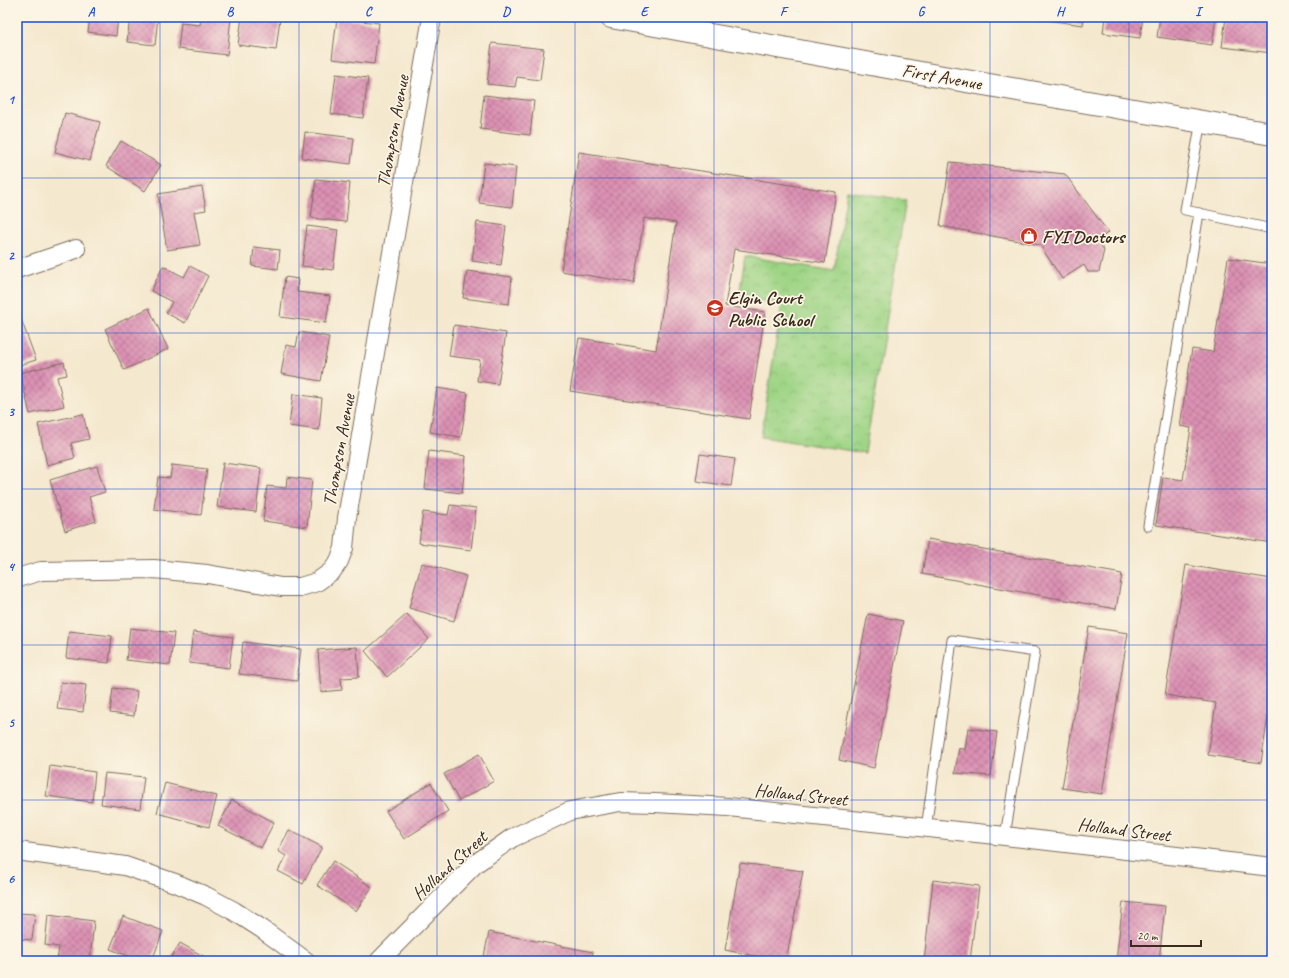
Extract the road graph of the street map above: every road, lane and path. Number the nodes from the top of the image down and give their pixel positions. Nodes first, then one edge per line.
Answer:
1 (432, 17) edge
2 (612, 17) edge
3 (690, 24) edge
4 (1201, 121) junction
5 (1272, 134) edge
6 (1199, 213) junction
7 (1272, 229) edge
8 (76, 249) dead end
9 (17, 269) edge
10 (1148, 526) dead end
11 (17, 578) edge
12 (926, 829) junction
13 (1005, 836) junction
14 (17, 851) edge
15 (1272, 867) edge
16 (306, 961) edge
17 (379, 961) edge

1 - 11 street, Thompson Avenue
2 - 3 street, First Avenue
3 - 4 street, First Avenue
4 - 5 street, First Avenue
4 - 6 lane
6 - 7 lane
6 - 10 lane
8 - 9 street
12 - 13 street, Holland Street
12 - 13 lane
12 - 17 street, Holland Street
13 - 15 street, Holland Street
14 - 16 street

